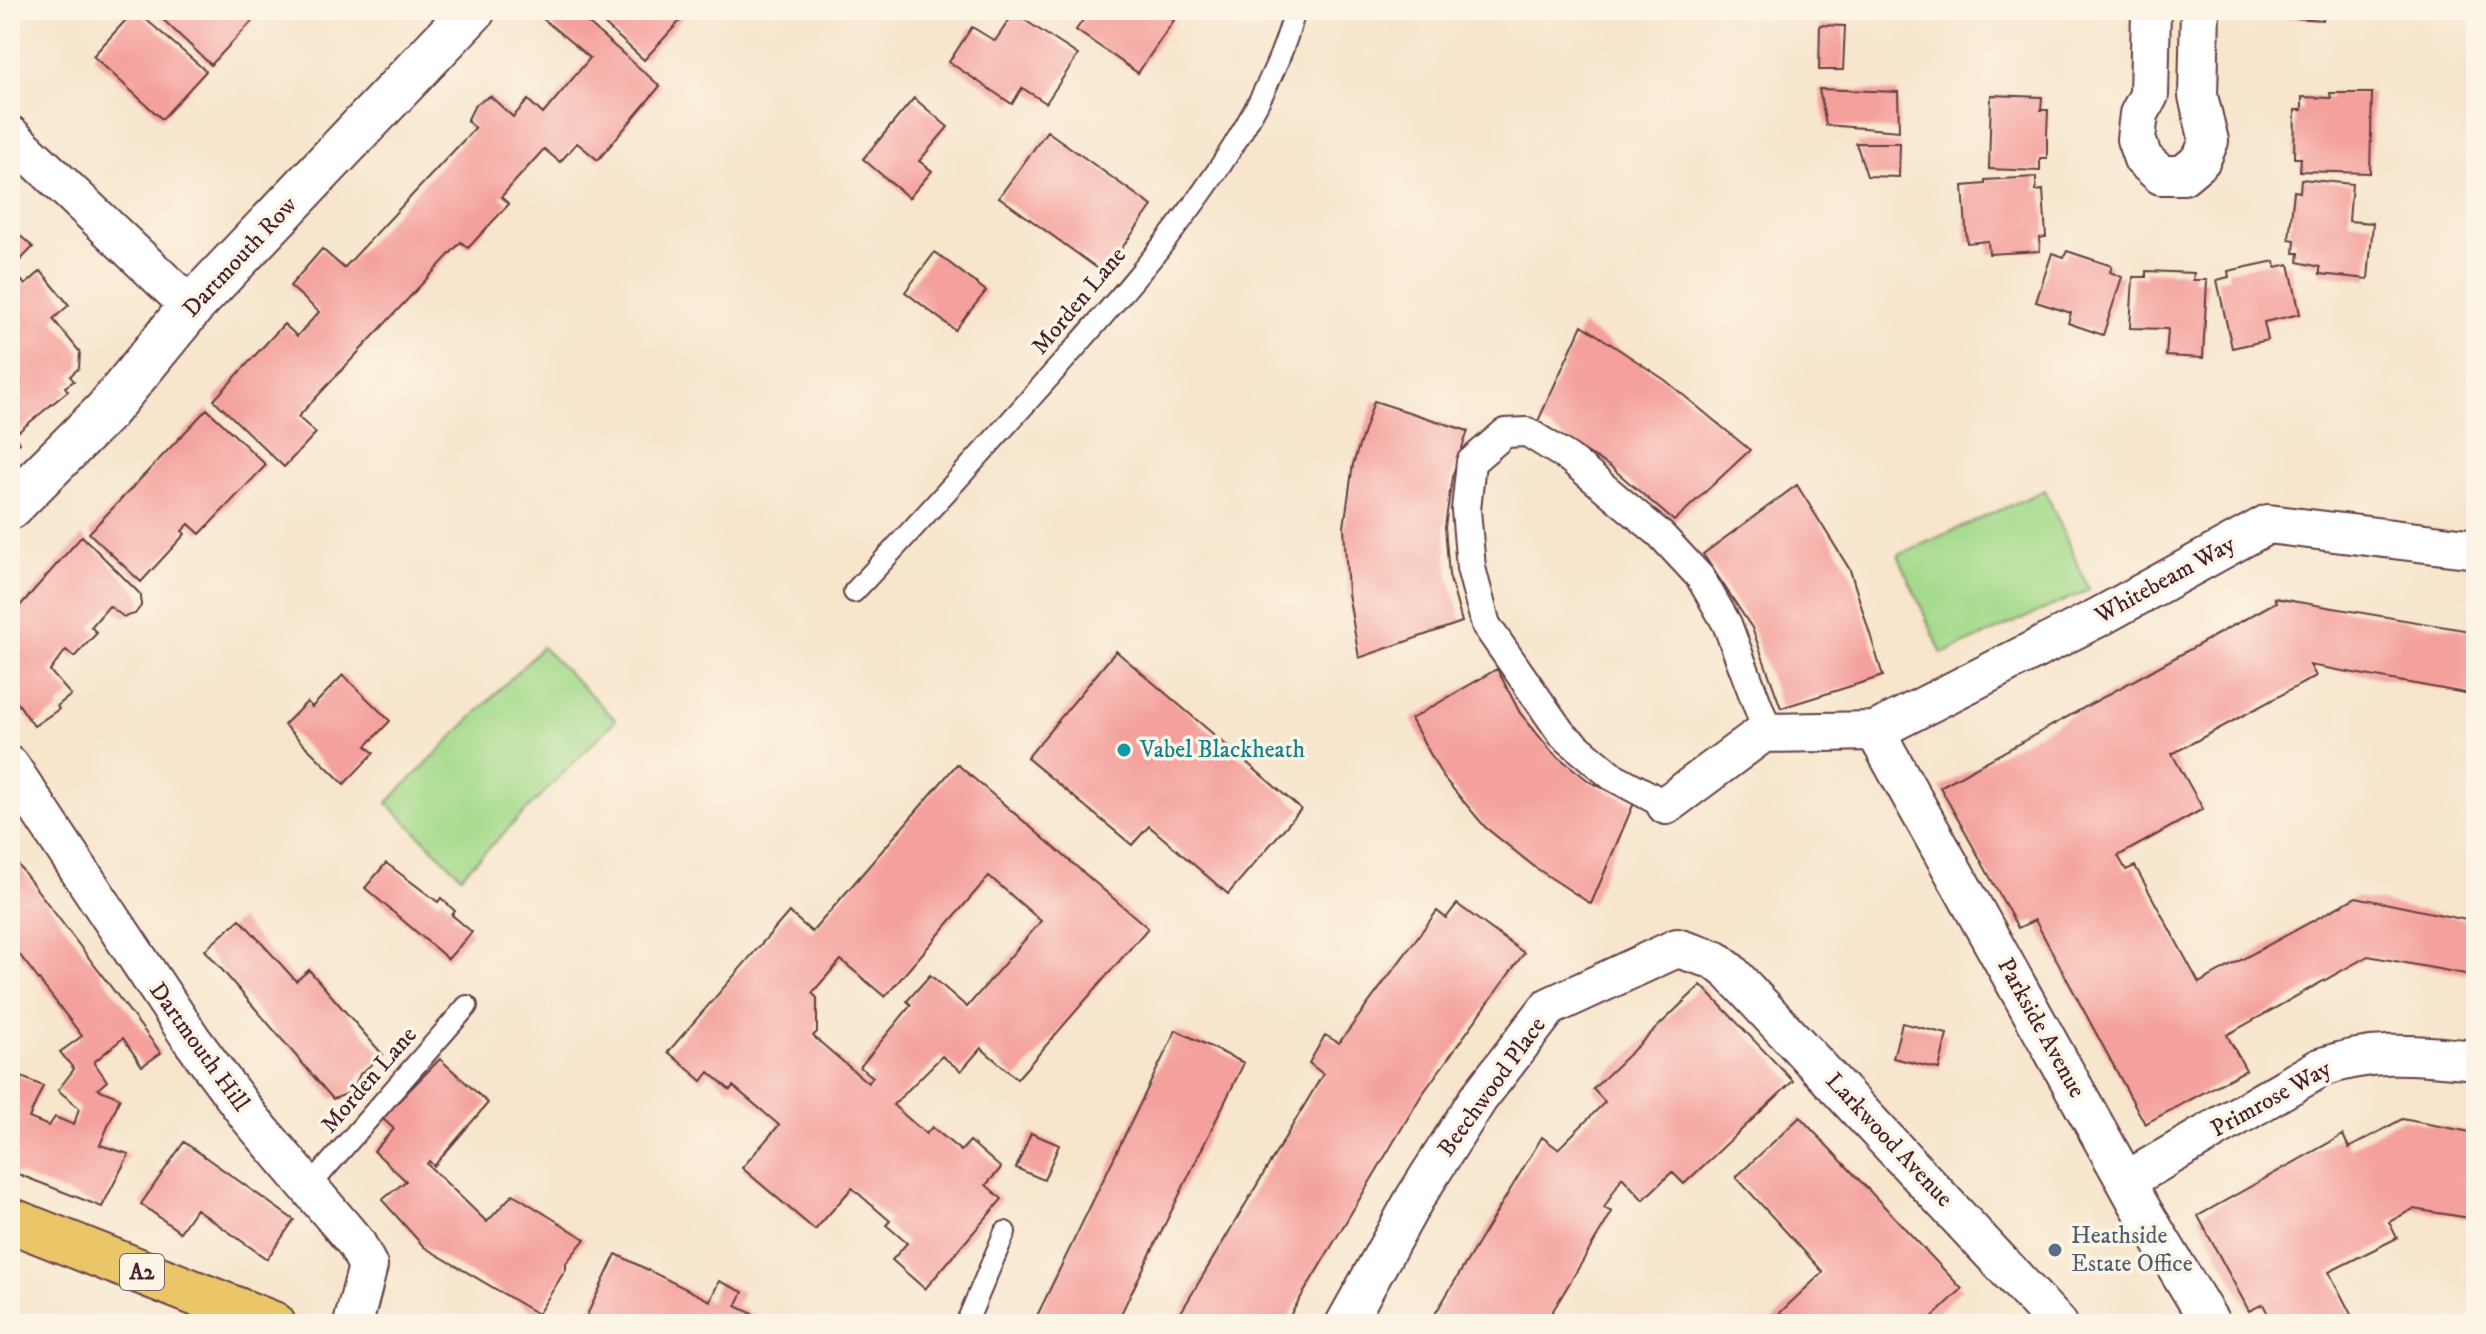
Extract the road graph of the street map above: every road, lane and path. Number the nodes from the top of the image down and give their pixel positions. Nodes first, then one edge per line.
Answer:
1 (473, 10) edge
2 (1295, 10) edge
3 (2151, 10) edge
4 (2200, 10) edge
5 (10, 135) edge
6 (191, 307) junction
7 (10, 507) edge
8 (2476, 549) edge
9 (854, 592) dead end
10 (1875, 731) junction
11 (1768, 733) junction
12 (10, 766) edge
13 (1666, 805) joint
14 (1715, 960) joint
15 (467, 1006) dead end
16 (2476, 1060) edge
17 (2126, 1181) junction
18 (309, 1187) junction
19 (10, 1220) edge
20 (1005, 1232) dead end
21 (2043, 1319) edge
22 (273, 1324) edge
23 (353, 1324) edge
24 (966, 1324) edge
25 (1345, 1324) edge
26 (2211, 1324) edge

1 - 6 street, Dartmouth Row
2 - 9 lane, Morden Lane
3 - 4 street
5 - 6 street
6 - 7 street, Dartmouth Row
8 - 10 street, Whitebeam Way
10 - 11 street
10 - 17 street, Parkside Avenue
11 - 13 street
11 - 13 street
12 - 18 street, Dartmouth Hill
14 - 21 street, Larkwood Avenue
14 - 25 street, Beechwood Place
15 - 18 lane, Morden Lane
16 - 17 street, Primrose Way
17 - 26 street, Parkside Avenue
18 - 23 street, Dartmouth Hill
19 - 22 highway, A2
20 - 24 lane

